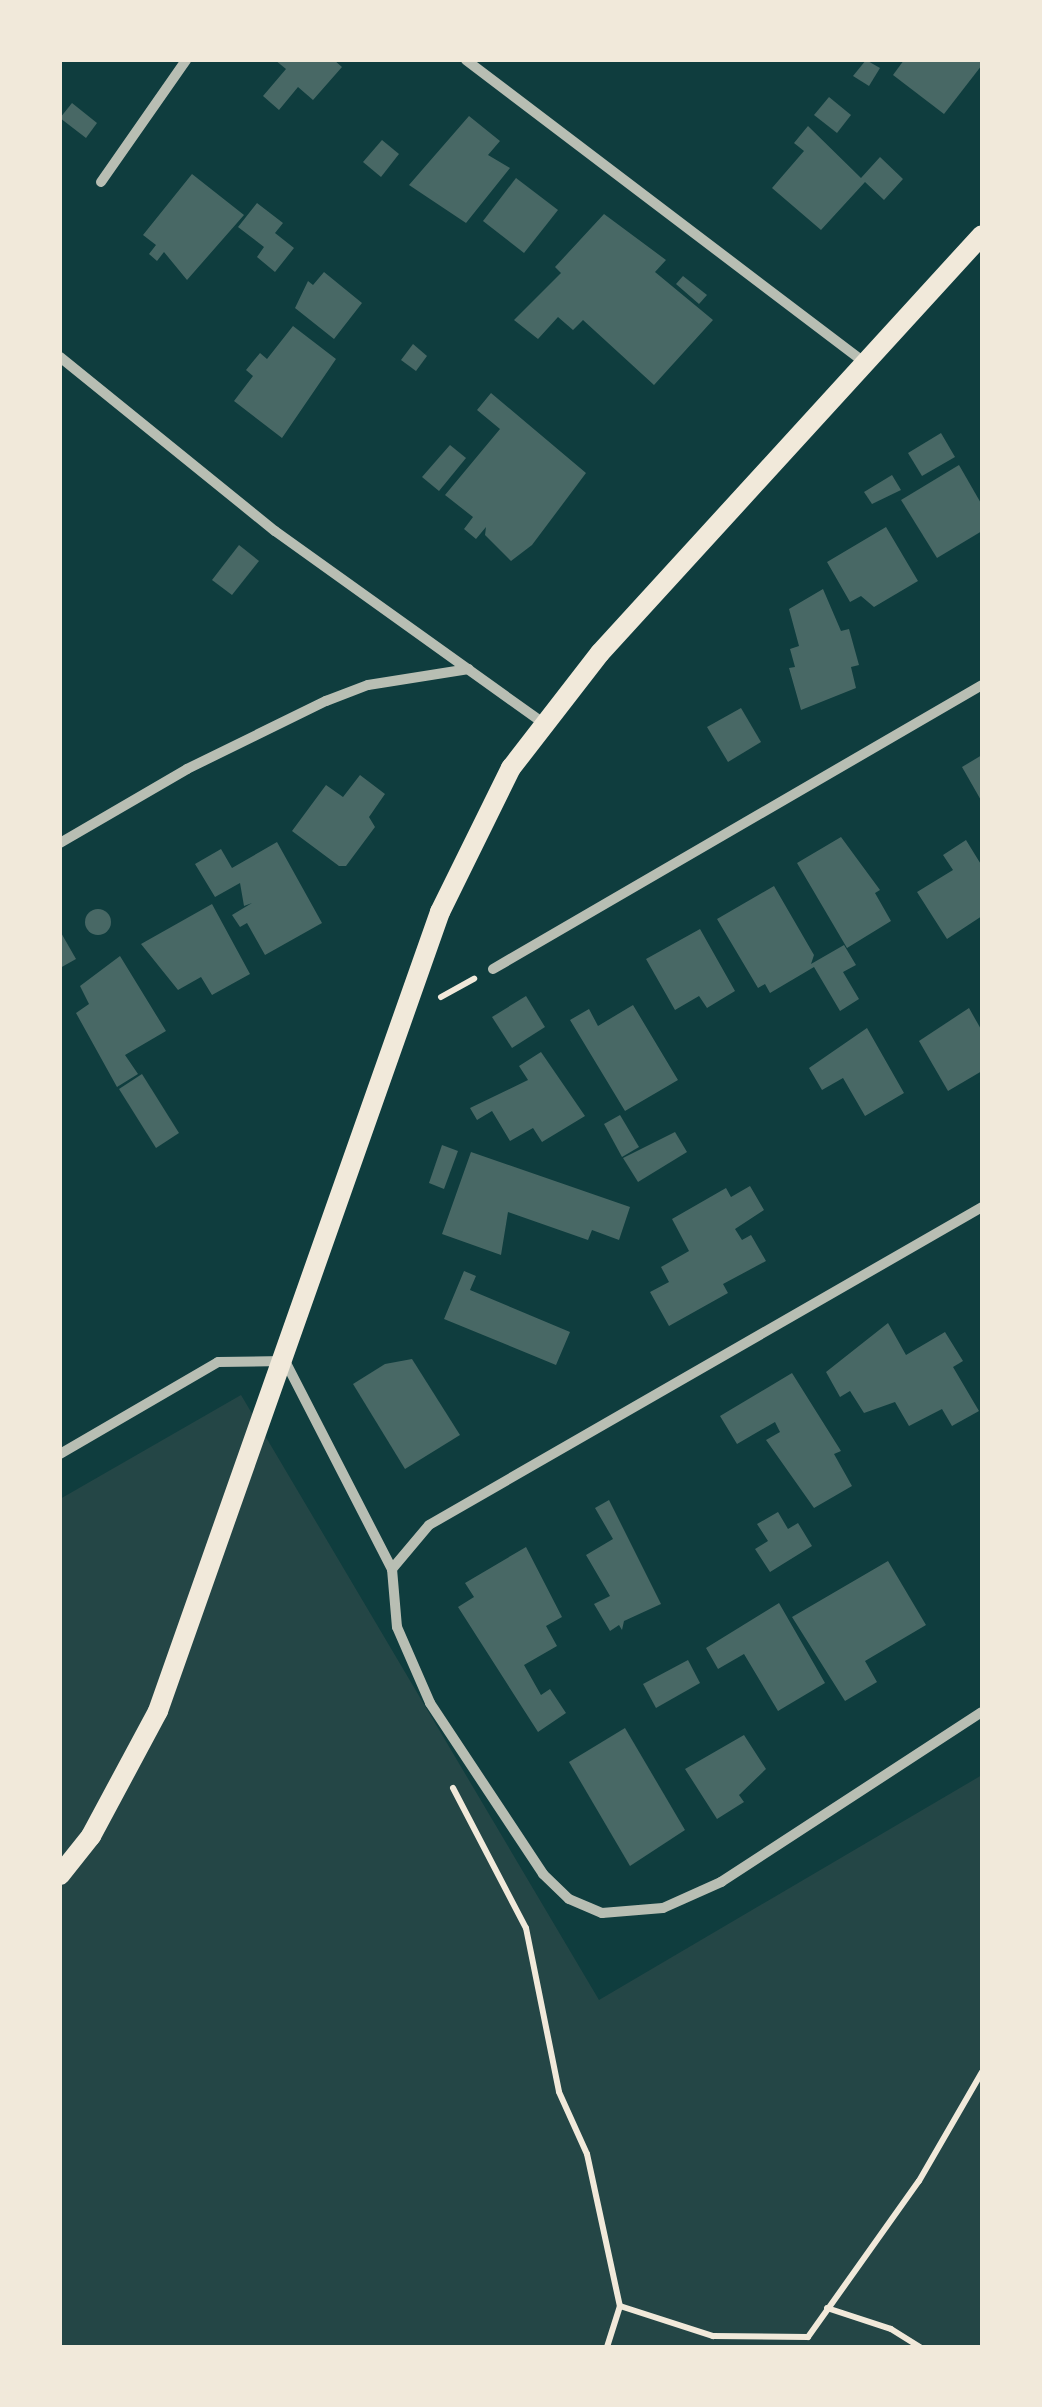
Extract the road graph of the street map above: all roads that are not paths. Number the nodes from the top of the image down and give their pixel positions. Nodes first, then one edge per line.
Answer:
1 (186, 60) edge
2 (466, 60) edge
3 (101, 182) dead end
4 (982, 235) edge
5 (60, 357) edge
6 (864, 362) junction
7 (470, 668) junction
8 (982, 685) edge
9 (542, 722) junction
10 (60, 843) edge
11 (493, 969) dead end
12 (982, 1207) edge
13 (285, 1362) junction
14 (60, 1454) edge
15 (392, 1569) junction
16 (982, 1712) edge
17 (60, 1875) edge

1 - 3 street
2 - 6 street
4 - 6 main road
5 - 7 street
6 - 9 main road
7 - 9 street
7 - 10 street
8 - 11 street
9 - 13 main road
12 - 15 street
13 - 14 street
13 - 15 street
13 - 17 main road
15 - 16 street

